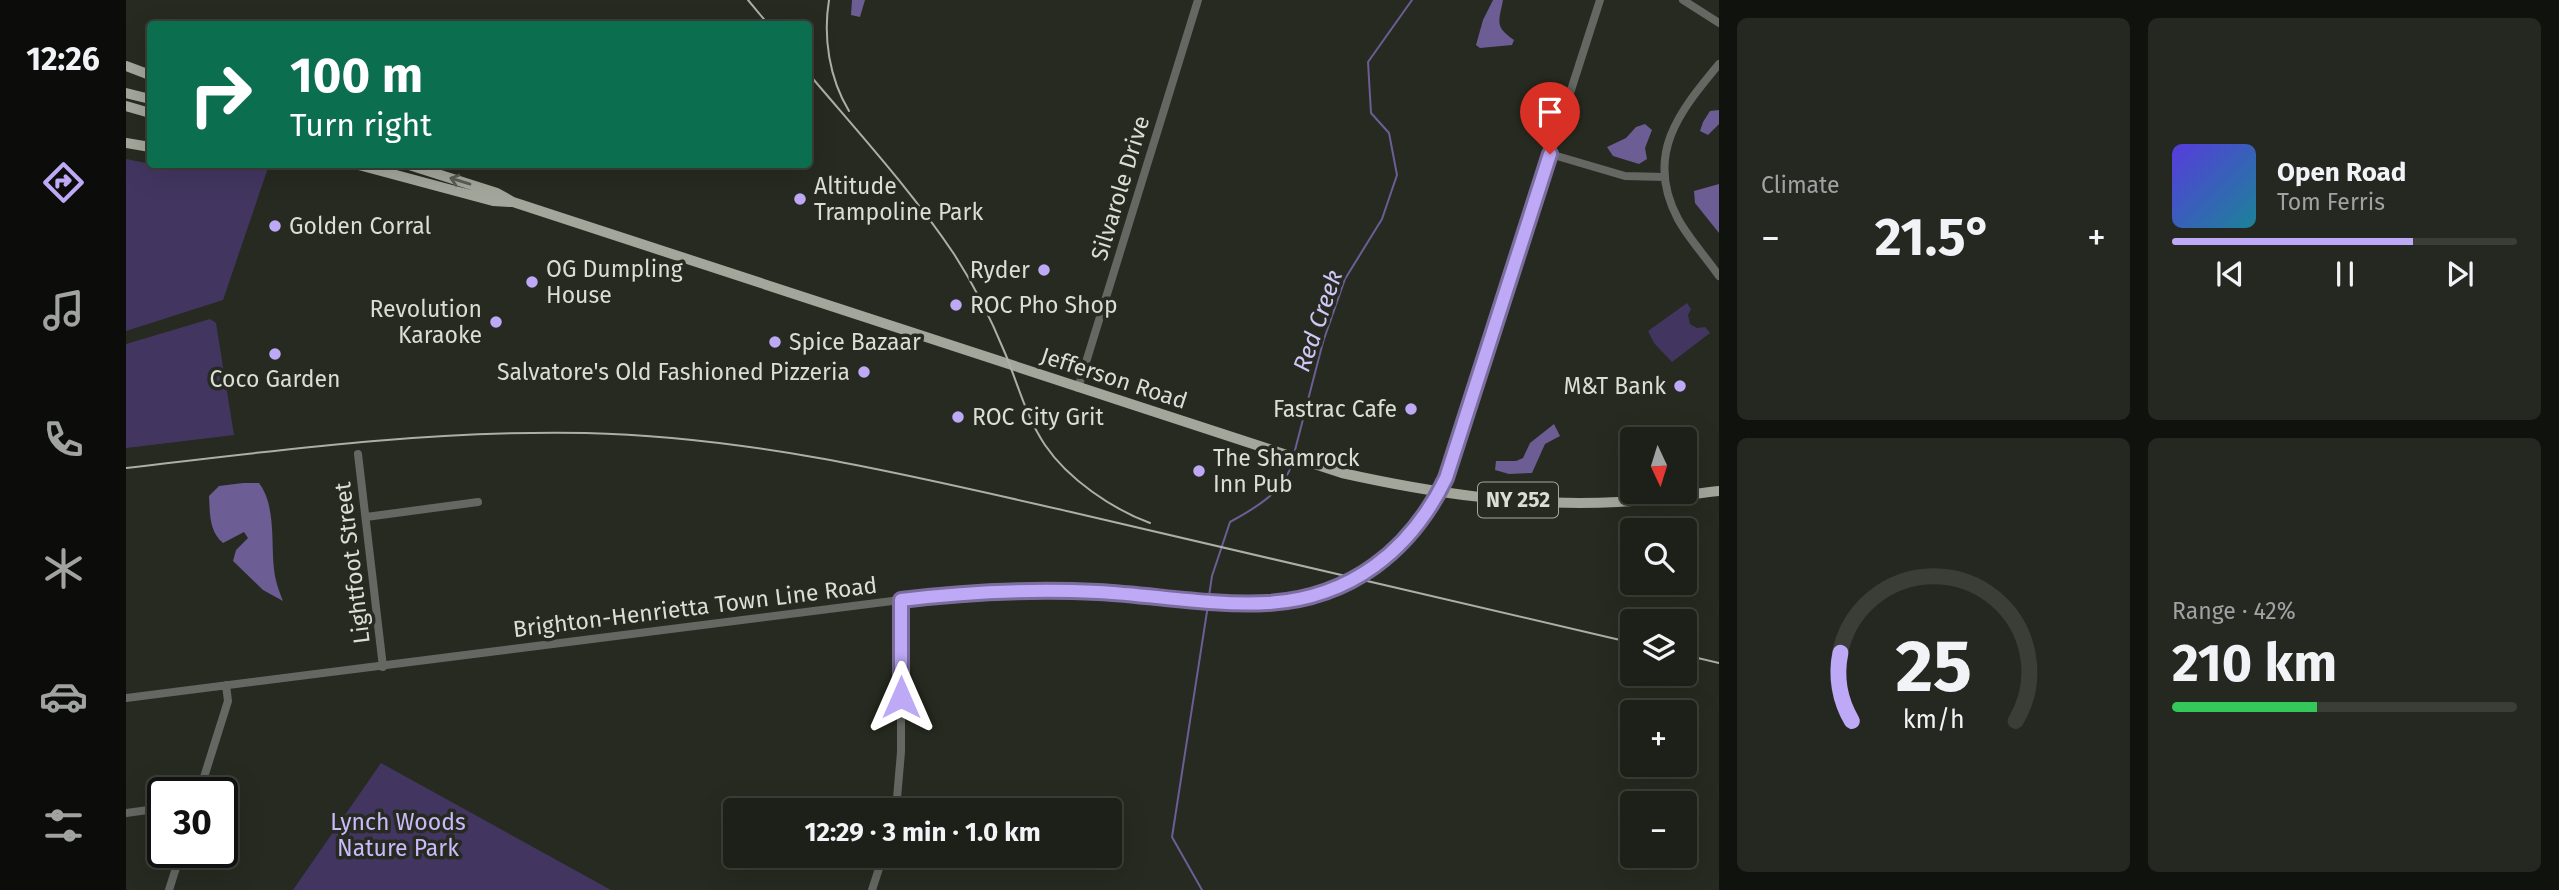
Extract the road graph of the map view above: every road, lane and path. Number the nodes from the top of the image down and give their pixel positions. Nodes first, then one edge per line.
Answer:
1 (1198, 0) edge
2 (1600, 0) edge
3 (1683, 0) edge
4 (1719, 23) edge
5 (1719, 64) edge
6 (126, 66) edge
7 (147, 74) edge
8 (126, 93) edge
9 (147, 98) edge
10 (126, 106) edge
11 (147, 112) edge
12 (126, 144) edge
13 (147, 147) edge
14 (1550, 154) junction
15 (370, 168) edge
16 (419, 168) edge
17 (1665, 177) junction
18 (513, 202) junction
19 (1719, 276) edge
20 (1078, 388) junction
21 (358, 454) dead end
22 (1719, 491) edge
23 (1439, 492) junction
24 (478, 502) dead end
25 (366, 517) junction
26 (901, 600) junction
27 (383, 667) junction
28 (226, 685) junction
29 (126, 698) edge
30 (204, 777) edge
31 (897, 798) edge
32 (147, 810) edge
33 (126, 813) edge
34 (176, 868) edge
35 (879, 868) edge
36 (169, 890) edge
37 (872, 890) edge

1 - 20 street, Silvarole Drive
2 - 14 street, Brighton-Henrietta Town Line Road
3 - 4 street
5 - 17 street
6 - 7 main road
8 - 9 main road
10 - 11 main road
12 - 13 main road
14 - 17 street
14 - 23 street, Brighton-Henrietta Town Line Road
15 - 18 main road, Jefferson Road / NY 252
18 -> 16 main road, Jefferson Road / NY 252
17 - 19 street
18 - 20 main road, Jefferson Road / NY 252
20 - 23 main road, Jefferson Road / NY 252
21 - 25 street, Lightfoot Street
22 - 23 main road, Jefferson Road / NY 252
23 - 26 street, Brighton-Henrietta Town Line Road
24 - 25 street
25 - 27 street, Lightfoot Street
26 - 27 street, Brighton-Henrietta Town Line Road
26 - 31 street
27 - 28 street, Brighton-Henrietta Town Line Road
28 - 29 street, Brighton-Henrietta Town Line Road
28 - 30 street
32 - 33 street
34 - 36 street
35 - 37 street

